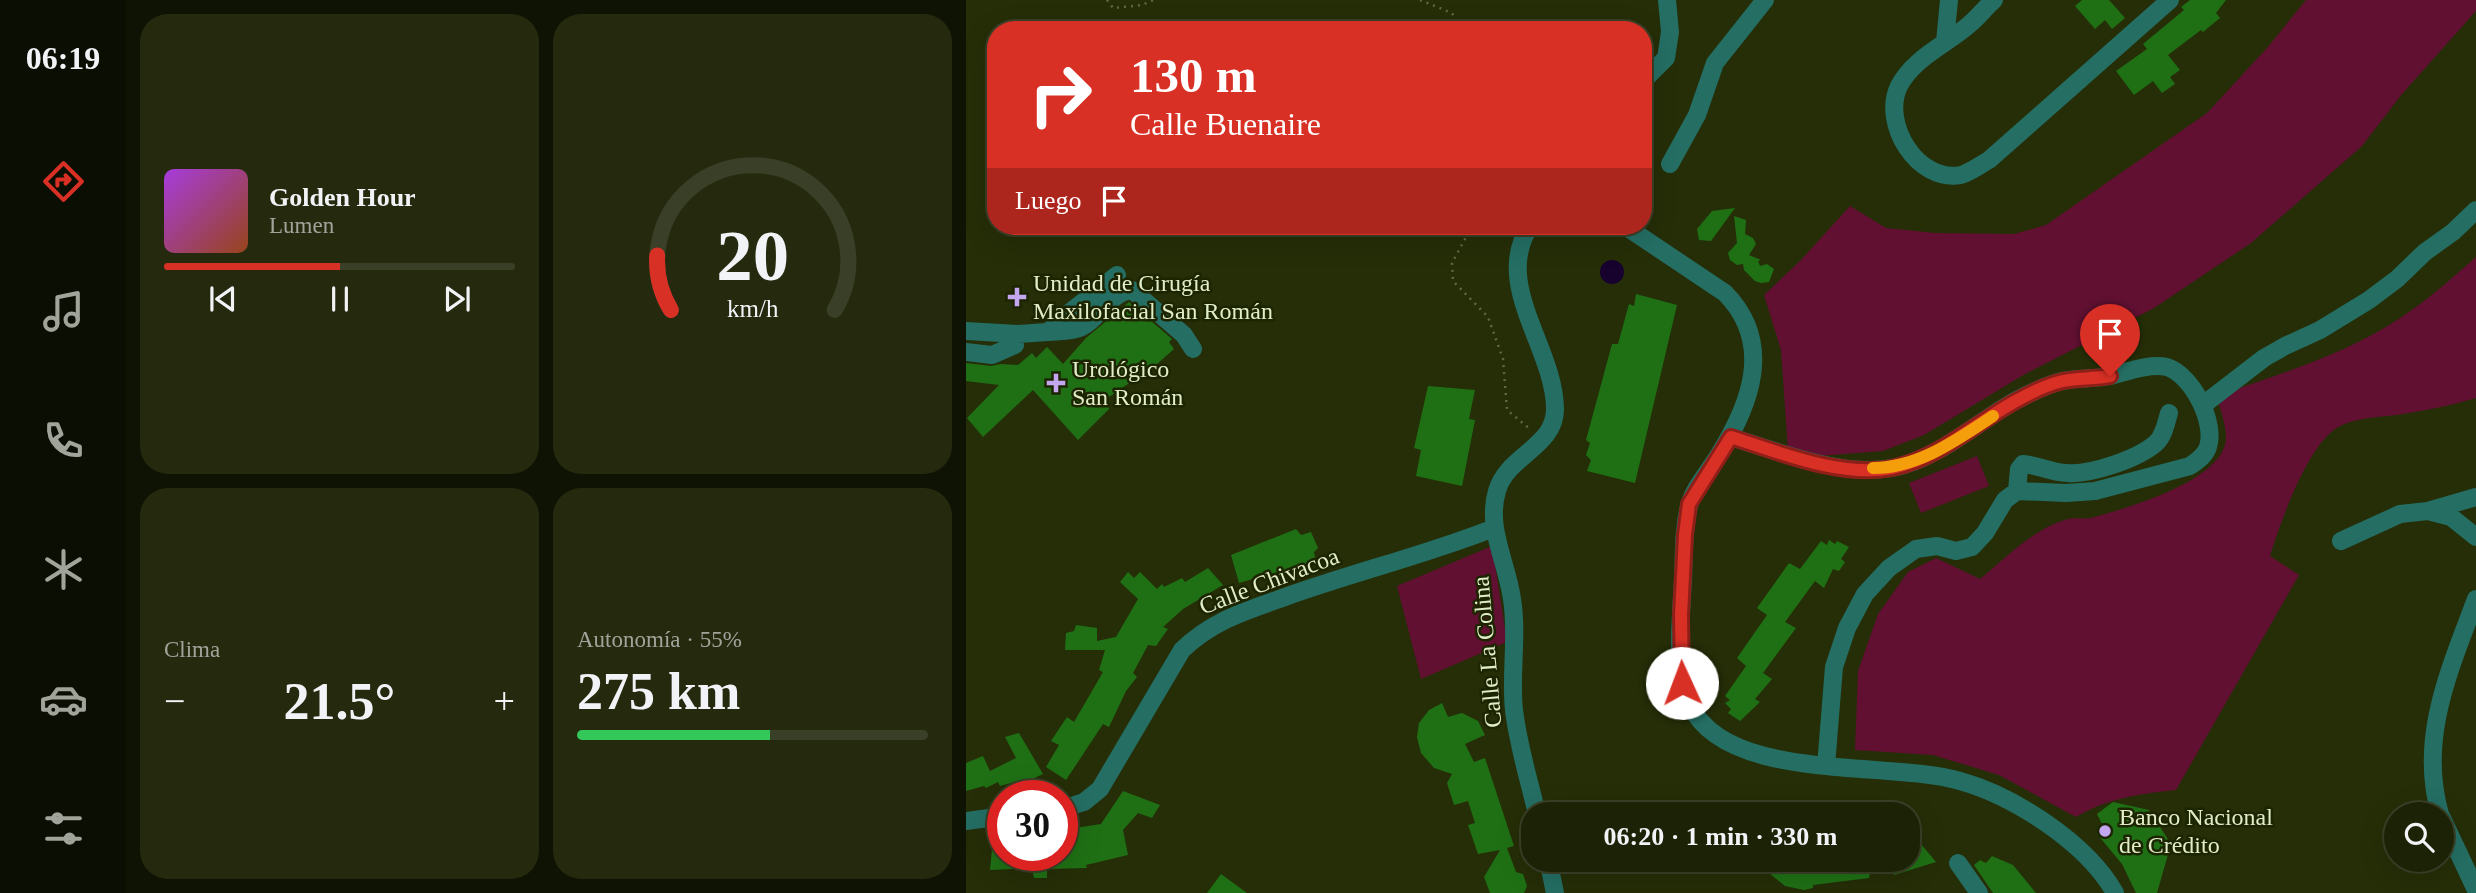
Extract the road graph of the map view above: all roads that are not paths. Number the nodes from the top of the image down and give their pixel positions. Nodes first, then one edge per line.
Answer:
1 (1667, 0) edge
2 (1765, 0) edge
3 (1949, 0) edge
4 (1994, 0) edge
5 (2169, 0) edge
6 (1945, 43) junction
7 (1652, 72) edge
8 (1670, 164) dead end
9 (2476, 210) edge
10 (1524, 235) edge
11 (1639, 235) edge
12 (1117, 275) dead end
13 (976, 327) edge
14 (1048, 332) junction
15 (1020, 344) junction
16 (1193, 349) dead end
17 (966, 352) edge
18 (2203, 405) junction
19 (2168, 413) dead end
20 (1731, 437) junction
21 (2017, 491) junction
22 (2476, 497) edge
23 (2428, 512) junction
24 (1493, 528) junction
25 (2476, 537) edge
26 (2341, 541) dead end
27 (2476, 599) edge
28 (1826, 766) junction
29 (1534, 802) edge
30 (2437, 802) edge
31 (1078, 804) edge
32 (987, 818) edge
33 (966, 821) edge
34 (2454, 843) edge
35 (1958, 863) dead end
36 (1551, 872) edge
37 (2476, 890) edge
38 (1555, 893) edge
39 (1979, 893) edge
40 (2115, 893) edge

1 - 7 street
2 - 8 street
3 - 6 street
4 - 6 street
5 - 6 street
9 - 18 street
10 - 24 street
11 - 20 street
12 - 14 street
13 - 15 street
14 - 15 street
14 - 16 street
15 - 17 street
18 - 20 street
18 - 21 street
19 - 21 street
20 - 28 street
21 - 28 street
22 - 23 street
23 - 25 street
23 - 26 street
24 - 29 street, Calle La Colina
24 - 31 street, Calle Chivacoa
27 - 30 street
28 - 40 street
32 - 33 street
34 - 37 street
35 - 39 street
36 - 38 street

